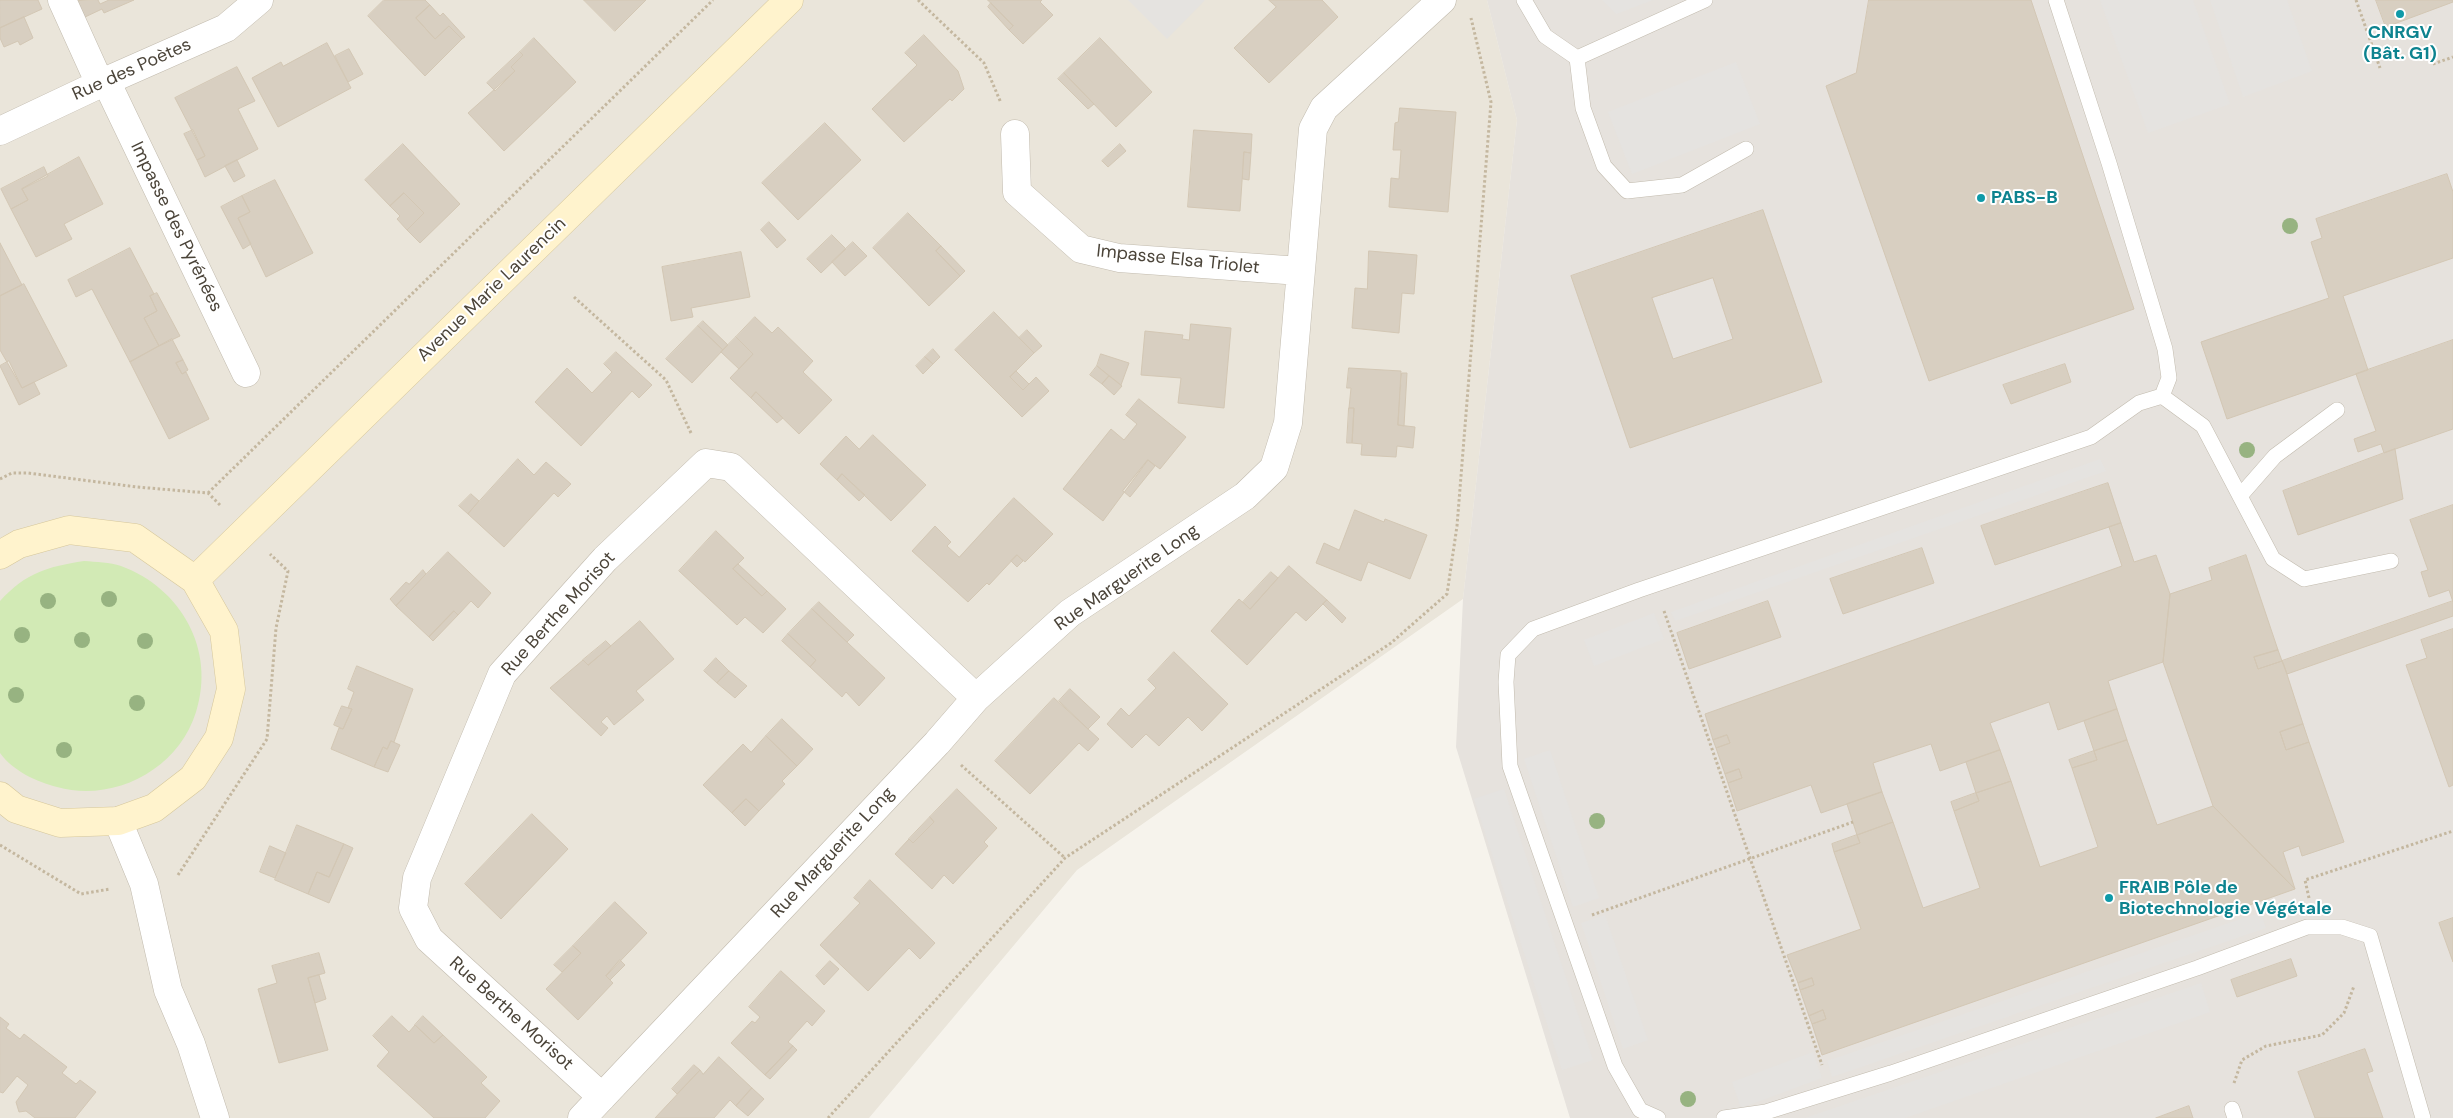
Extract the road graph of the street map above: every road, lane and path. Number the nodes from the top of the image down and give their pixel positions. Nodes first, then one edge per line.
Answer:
1 (62, 0) edge
2 (259, 0) edge
3 (713, 0) edge
4 (789, 0) edge
5 (918, 0) edge
6 (1442, 0) edge
7 (1524, 0) edge
8 (1705, 0) edge
9 (2056, 0) edge
10 (2356, 0) edge
11 (1469, 9) dead end
12 (2453, 57) edge
13 (1577, 58) junction
14 (2433, 64) dead end
15 (2380, 68) dead end
16 (103, 82) junction
17 (0, 132) edge
18 (1015, 134) joint
19 (1746, 149) dead end
20 (1300, 271) junction
21 (574, 297) dead end
22 (246, 373) dead end
23 (2162, 396) junction
24 (2337, 410) dead end
25 (706, 463) junction
26 (0, 479) edge
27 (2240, 496) junction
28 (0, 555) edge
29 (2391, 561) dead end
30 (195, 580) junction
31 (1655, 584) junction
32 (976, 698) junction
33 (937, 743) junction
34 (0, 796) edge
35 (118, 821) junction
36 (1852, 822) dead end
37 (2453, 831) edge
38 (1065, 858) junction
39 (1750, 858) junction
40 (1566, 924) junction
41 (2315, 927) junction
42 (2364, 934) junction
43 (1831, 1092) junction
44 (602, 1097) junction
45 (2234, 1114) edge
46 (214, 1118) edge
47 (582, 1118) edge
48 (828, 1118) edge
49 (1658, 1118) edge
50 (1724, 1118) edge
51 (2423, 1118) edge

1 - 16 street, Impasse des Pyrénées
2 - 16 street, Rue des Poètes
3 - 26 path
4 - 30 street, Avenue Marie Laurencin
5 - 18 path
6 - 20 street, Rue Marguerite Long
7 - 13 lane
8 - 13 lane
9 - 23 lane
10 - 15 path
11 - 38 path
12 - 14 path
13 - 19 lane
16 - 17 street, Rue des Poètes
16 - 22 street, Impasse des Pyrénées
18 - 20 street, Impasse Elsa Triolet
20 - 32 street, Rue Marguerite Long
21 - 25 path
23 - 27 lane
23 - 31 lane
24 - 27 lane
25 - 32 street
25 - 44 street, Rue Berthe Morisot
27 - 29 lane
28 - 30 street
30 - 35 street
31 - 39 path
31 - 40 lane
32 - 33 street, Rue Marguerite Long
33 - 38 path
33 - 44 street, Rue Marguerite Long
34 - 35 street
35 - 46 street
36 - 39 path
37 - 41 path
38 - 48 path
39 - 40 path
39 - 43 path
40 - 49 lane
41 - 42 lane
41 - 43 lane
42 - 45 path
42 - 51 lane
43 - 50 lane
44 - 47 street, Rue Marguerite Long

